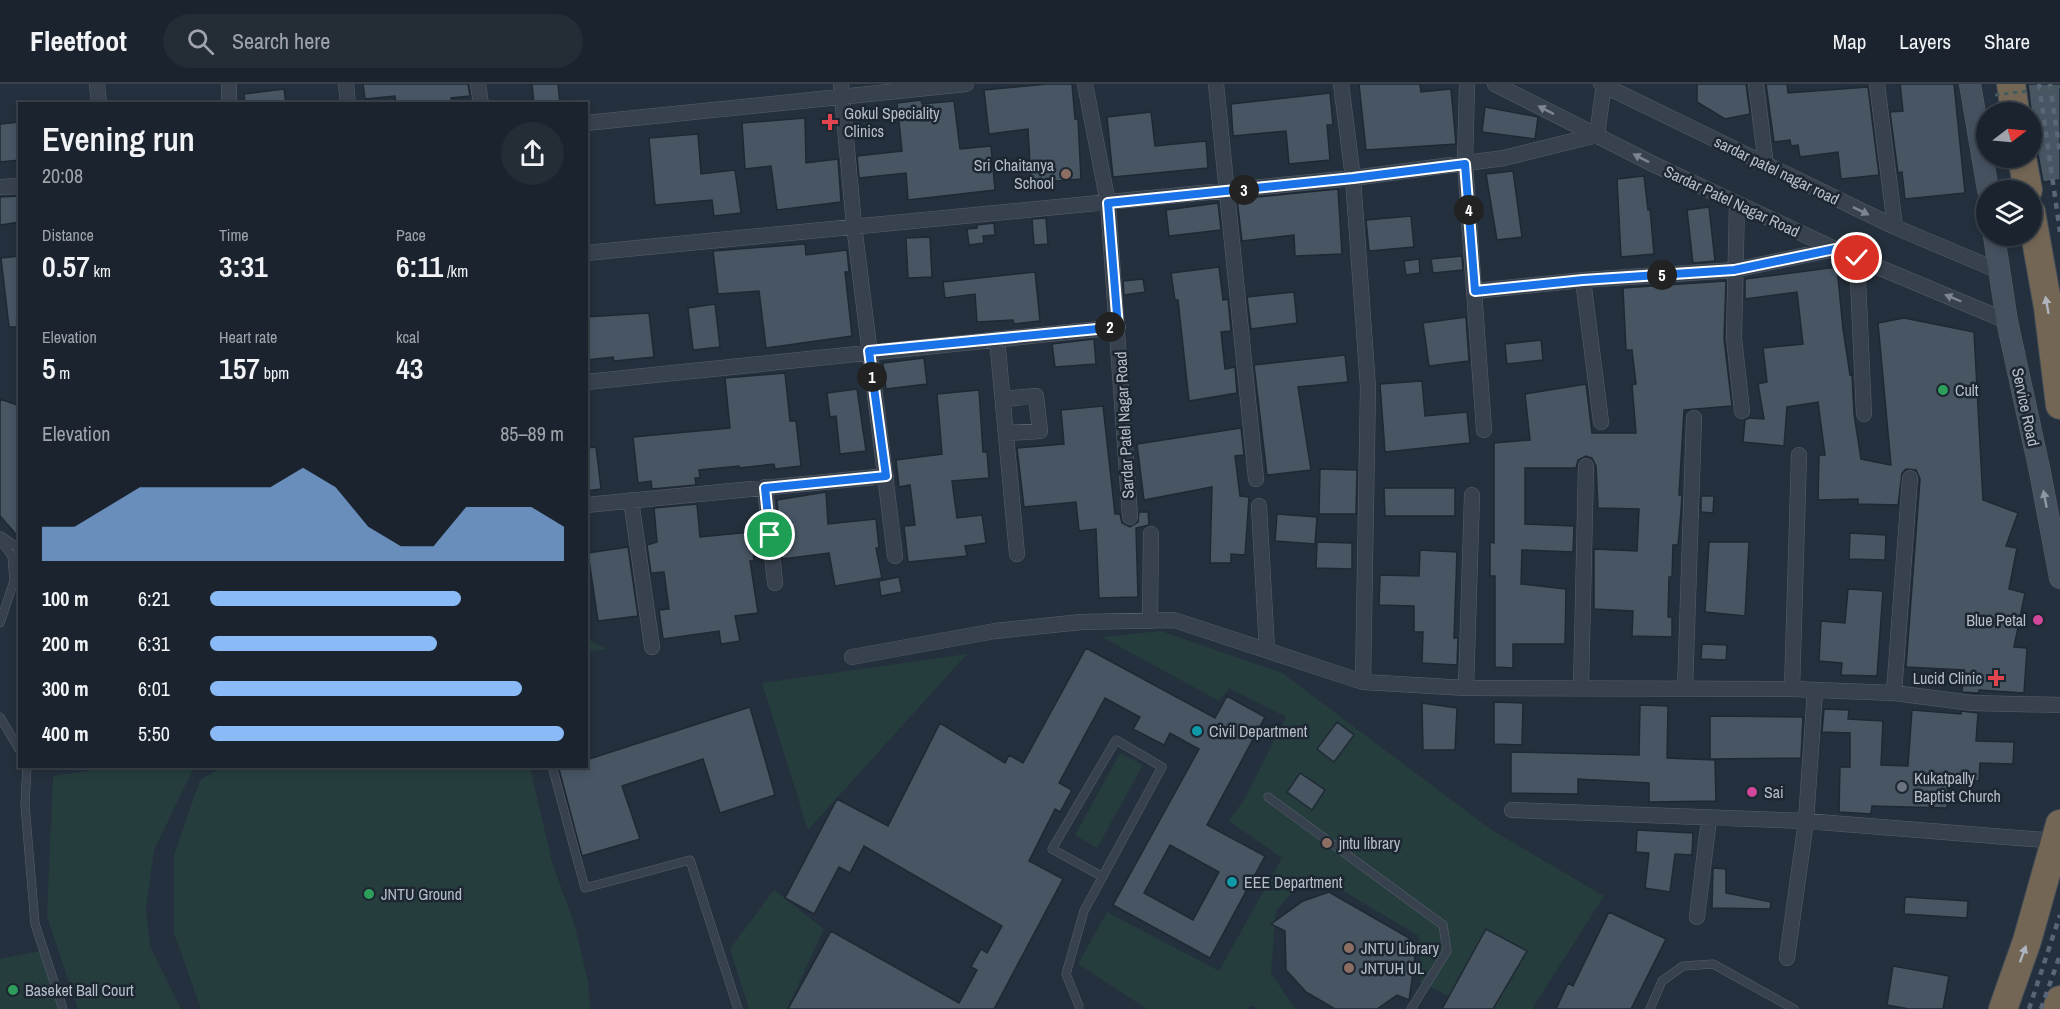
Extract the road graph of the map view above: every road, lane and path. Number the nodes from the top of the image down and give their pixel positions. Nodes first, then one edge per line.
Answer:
1 (97, 84) edge
2 (229, 84) edge
3 (346, 84) edge
4 (478, 84) edge
5 (965, 84) edge
6 (1085, 84) edge
7 (1216, 84) edge
8 (1341, 84) edge
9 (1467, 84) edge
10 (1495, 84) edge
11 (1603, 84) edge
12 (1756, 84) edge
13 (1876, 84) edge
14 (1970, 84) edge
15 (2060, 87) edge
16 (842, 90) edge
17 (2007, 97) edge
18 (99, 102) edge
19 (229, 102) edge
20 (348, 102) edge
21 (481, 102) edge
22 (588, 123) edge
23 (1597, 135) junction
24 (1465, 164) junction
25 (1766, 165) junction
26 (1353, 178) junction
27 (1986, 180) edge
28 (18, 186) edge
29 (0, 188) edge
30 (1227, 191) junction
31 (1108, 203) junction
32 (1737, 203) junction
33 (854, 225) junction
34 (1895, 227) junction
35 (1996, 246) edge
36 (2036, 246) edge
37 (1835, 249) junction
38 (588, 253) edge
39 (1857, 258) junction
40 (1734, 270) junction
41 (2000, 271) junction
42 (1583, 280) junction
43 (1475, 291) junction
44 (2007, 321) junction
45 (1118, 327) junction
46 (997, 339) junction
47 (869, 351) junction
48 (588, 382) edge
49 (1003, 399) junction
50 (2060, 405) edge
51 (1742, 411) dead end
52 (1864, 414) dead end
53 (1694, 418) dead end
54 (1601, 422) dead end
55 (1484, 430) dead end
56 (1006, 433) junction
57 (1799, 455) dead end
58 (1586, 466) dead end
59 (886, 476) junction
60 (1910, 478) dead end
61 (1256, 479) dead end
62 (765, 488) junction
63 (1472, 495) dead end
64 (631, 500) junction
65 (588, 505) edge
66 (1258, 506) dead end
67 (1130, 518) dead end
68 (1151, 534) dead end
69 (0, 538) edge
70 (18, 548) edge
71 (1017, 554) dead end
72 (895, 556) dead end
73 (2060, 578) edge
74 (776, 583) dead end
75 (1150, 621) junction
76 (0, 623) edge
77 (652, 647) dead end
78 (1268, 650) junction
79 (852, 657) dead end
80 (1363, 682) junction
81 (1581, 687) junction
82 (1466, 688) junction
83 (1685, 689) junction
84 (1792, 689) junction
85 (1815, 691) junction
86 (1894, 693) junction
87 (2060, 705) edge
88 (0, 717) edge
89 (18, 748) edge
90 (27, 768) edge
91 (553, 768) edge
92 (1268, 797) dead end
93 (1512, 810) dead end
94 (1709, 819) junction
95 (1806, 821) junction
96 (2059, 832) edge
97 (1103, 877) junction
98 (1697, 917) dead end
99 (1787, 958) dead end
100 (2060, 1000) edge
101 (1080, 1008) edge
102 (63, 1009) edge
103 (738, 1009) edge
104 (1412, 1009) edge
105 (1650, 1009) edge
106 (1794, 1009) edge
107 (2003, 1009) edge
108 (2057, 1009) edge

1 - 18 street
2 - 19 street
3 - 20 street
4 - 21 street
5 - 16 street
6 - 31 street, Sardar Patel Nagar Road
7 - 30 street
8 - 26 street
9 - 24 street
23 -> 10 street, Sardar Patel Nagar Road
11 - 23 street
11 - 25 street, sardar patel nagar road
12 - 25 street
13 - 34 street
14 - 27 street
15 - 17 path, bridge
16 - 22 street
16 - 33 street
23 - 24 street
32 -> 23 street, Sardar Patel Nagar Road
24 - 26 street
24 - 43 street
25 -> 34 street, sardar patel nagar road
26 - 30 street
26 - 80 street
28 - 29 street
30 - 31 street
30 - 61 street
31 - 33 street
31 - 45 street, Sardar Patel Nagar Road
32 - 37 street, Sardar Patel Nagar Road
32 - 40 street
33 - 38 street
33 - 47 street
34 - 41 street, sardar patel nagar road
35 - 41 street, Service Road
50 -> 36 highway
37 - 39 street, Sardar Patel Nagar Road
37 - 40 street
44 -> 39 street, Sardar Patel Nagar Road
39 - 52 street
40 - 42 street
40 - 51 street
41 - 44 street, Service Road
42 - 43 street
42 - 54 street
43 - 55 street
73 -> 44 street, Service Road
45 - 46 street
45 - 67 street, Sardar Patel Nagar Road
46 - 47 street
46 - 49 street
47 - 48 street
47 - 59 street
49 - 56 street
49 - 56 street
53 - 83 street
56 - 71 street
57 - 84 street
58 - 81 street
59 - 62 street
59 - 72 street
60 - 86 street
62 - 64 street
62 - 74 street
63 - 82 street
64 - 65 street
64 - 77 street
66 - 78 street
68 - 75 street
69 - 70 lane
69 - 76 lane
75 - 78 street
75 - 79 street
78 - 80 street
80 - 82 street
81 - 82 street
81 - 83 street
83 - 84 street
84 - 85 street
85 - 86 street
85 - 95 street
86 - 87 street
88 - 89 lane
90 - 102 lane
91 - 103 lane
92 - 104 lane
93 - 94 street
94 - 95 street
94 - 98 street
95 - 96 street
95 - 99 street
107 -> 96 highway
97 - 97 lane
97 - 101 lane
100 - 108 highway
105 - 106 lane

